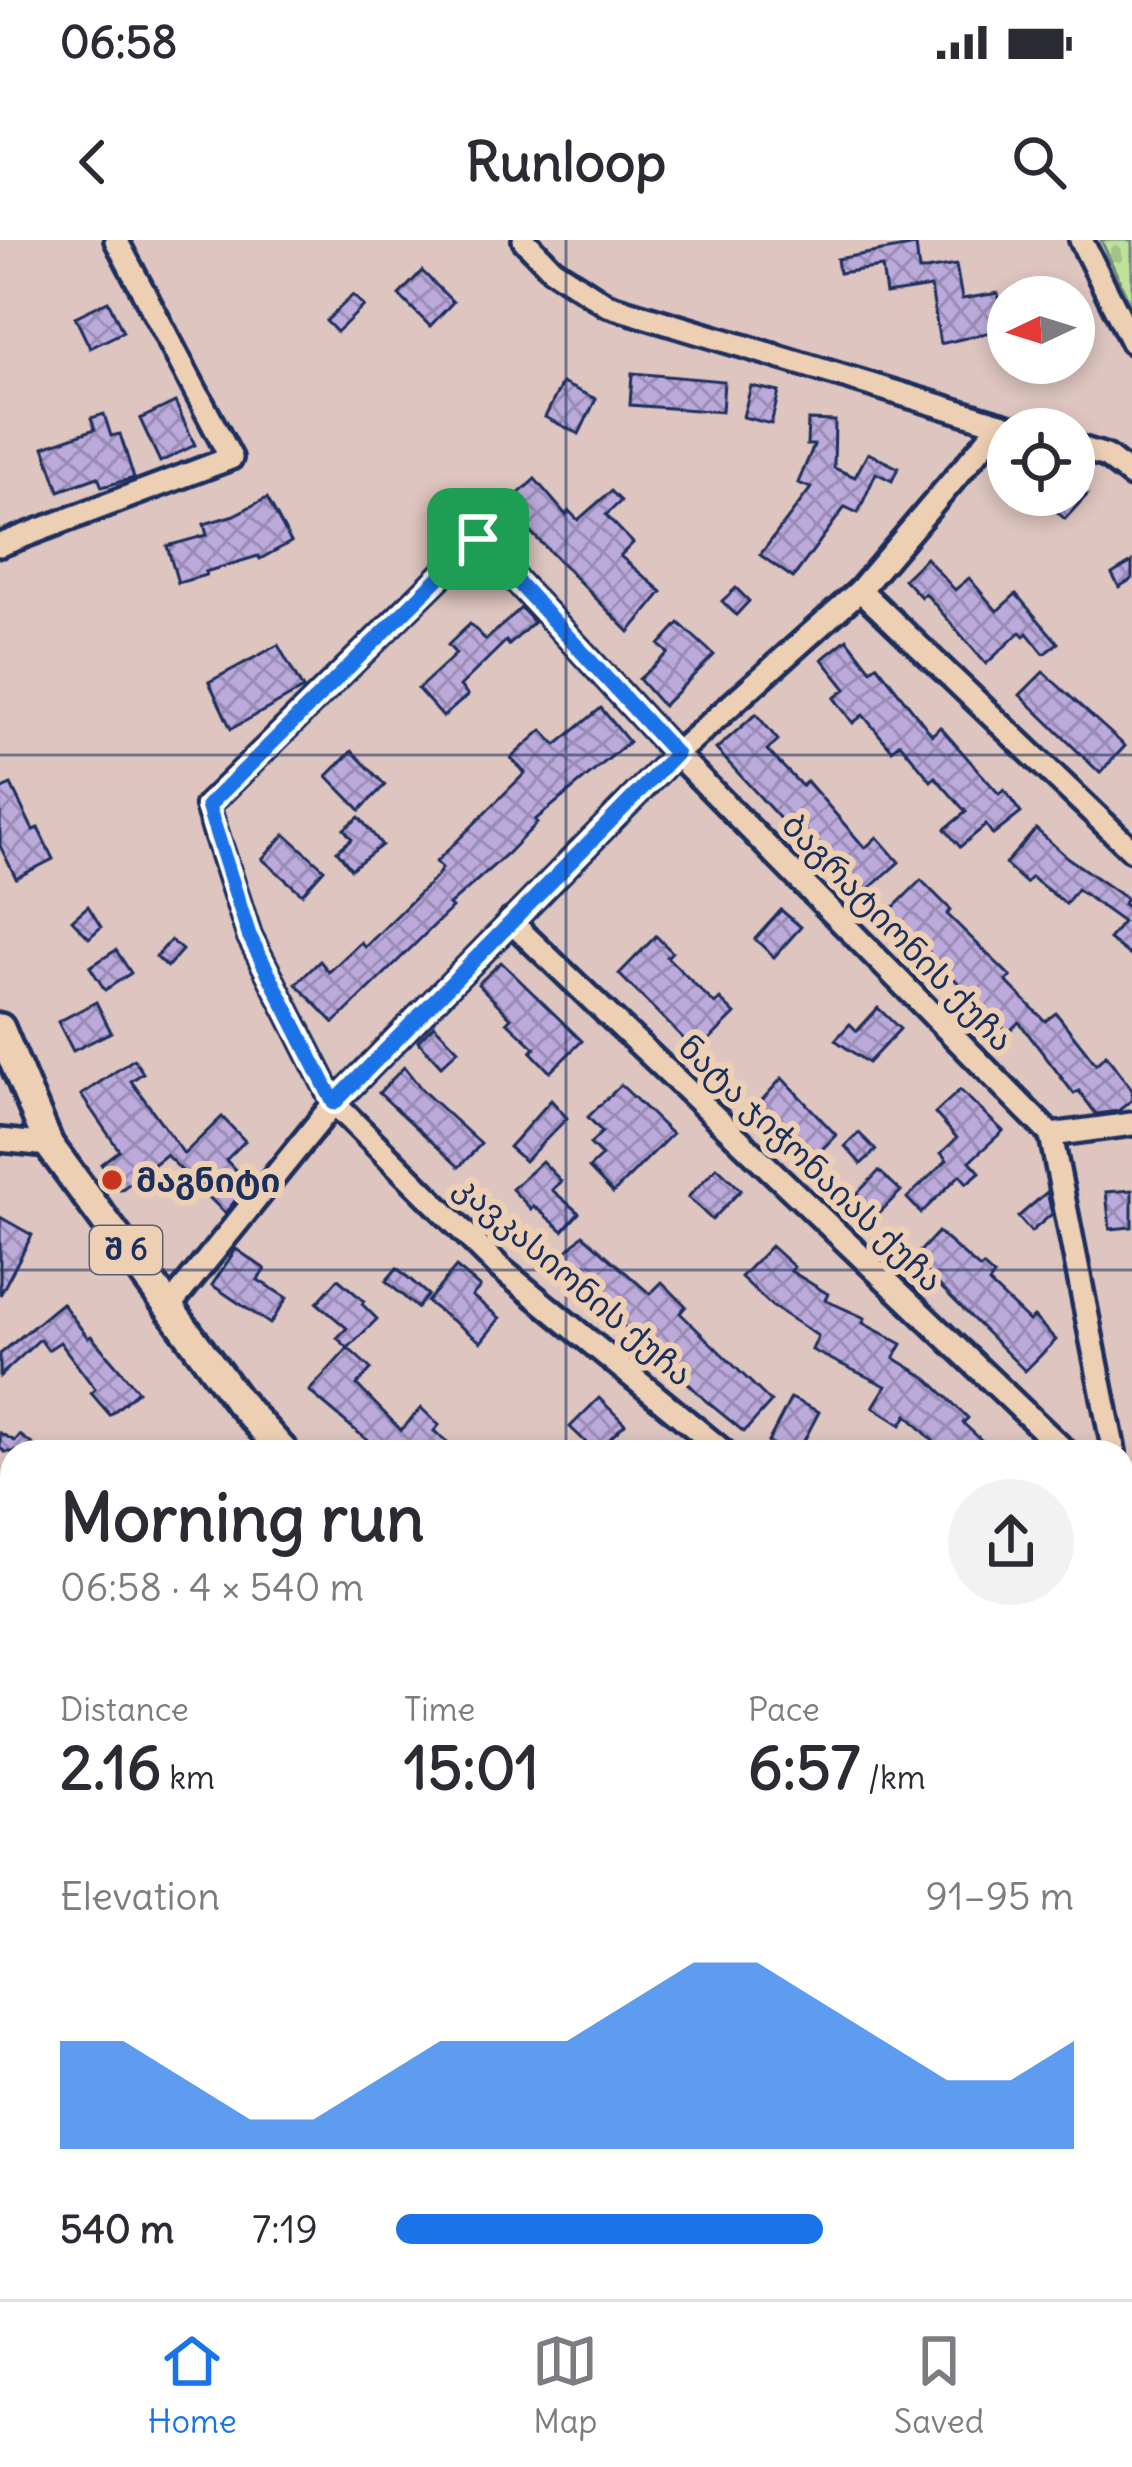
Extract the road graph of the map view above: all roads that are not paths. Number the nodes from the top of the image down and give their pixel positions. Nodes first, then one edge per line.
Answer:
1 (116, 240) edge
2 (524, 240) edge
3 (1081, 240) edge
4 (1132, 342) edge
5 (987, 419) edge
6 (987, 450) edge
7 (1095, 453) edge
8 (1132, 476) edge
9 (478, 539) joint
10 (0, 545) edge
11 (860, 590) junction
12 (676, 754) junction
13 (1132, 850) edge
14 (510, 921) junction
15 (0, 1028) edge
16 (334, 1103) junction
17 (1132, 1124) edge
18 (1051, 1135) junction
19 (0, 1140) edge
20 (49, 1145) junction
21 (168, 1308) junction
22 (273, 1440) edge
23 (709, 1440) edge
24 (1053, 1440) edge
25 (1112, 1440) edge

1 - 10 street
2 - 5 street
3 - 4 street
6 - 11 street
7 - 8 street
9 - 12 street, ბაგრატიონის ქუჩა
9 - 16 street, კავკასიონის ქუჩა
11 - 12 street
11 - 13 street
12 - 14 street
12 - 18 street, ბაგრატიონის ქუჩა
14 - 16 street
14 - 24 street, ნატა ჯიჭონაიას ქუჩა
15 - 20 main road, შ 6
16 - 21 street
16 - 23 street, კავკასიონის ქუჩა
17 - 18 street
18 - 25 street
19 - 20 street
20 - 21 main road, შ 6
21 - 22 main road, შ 6

